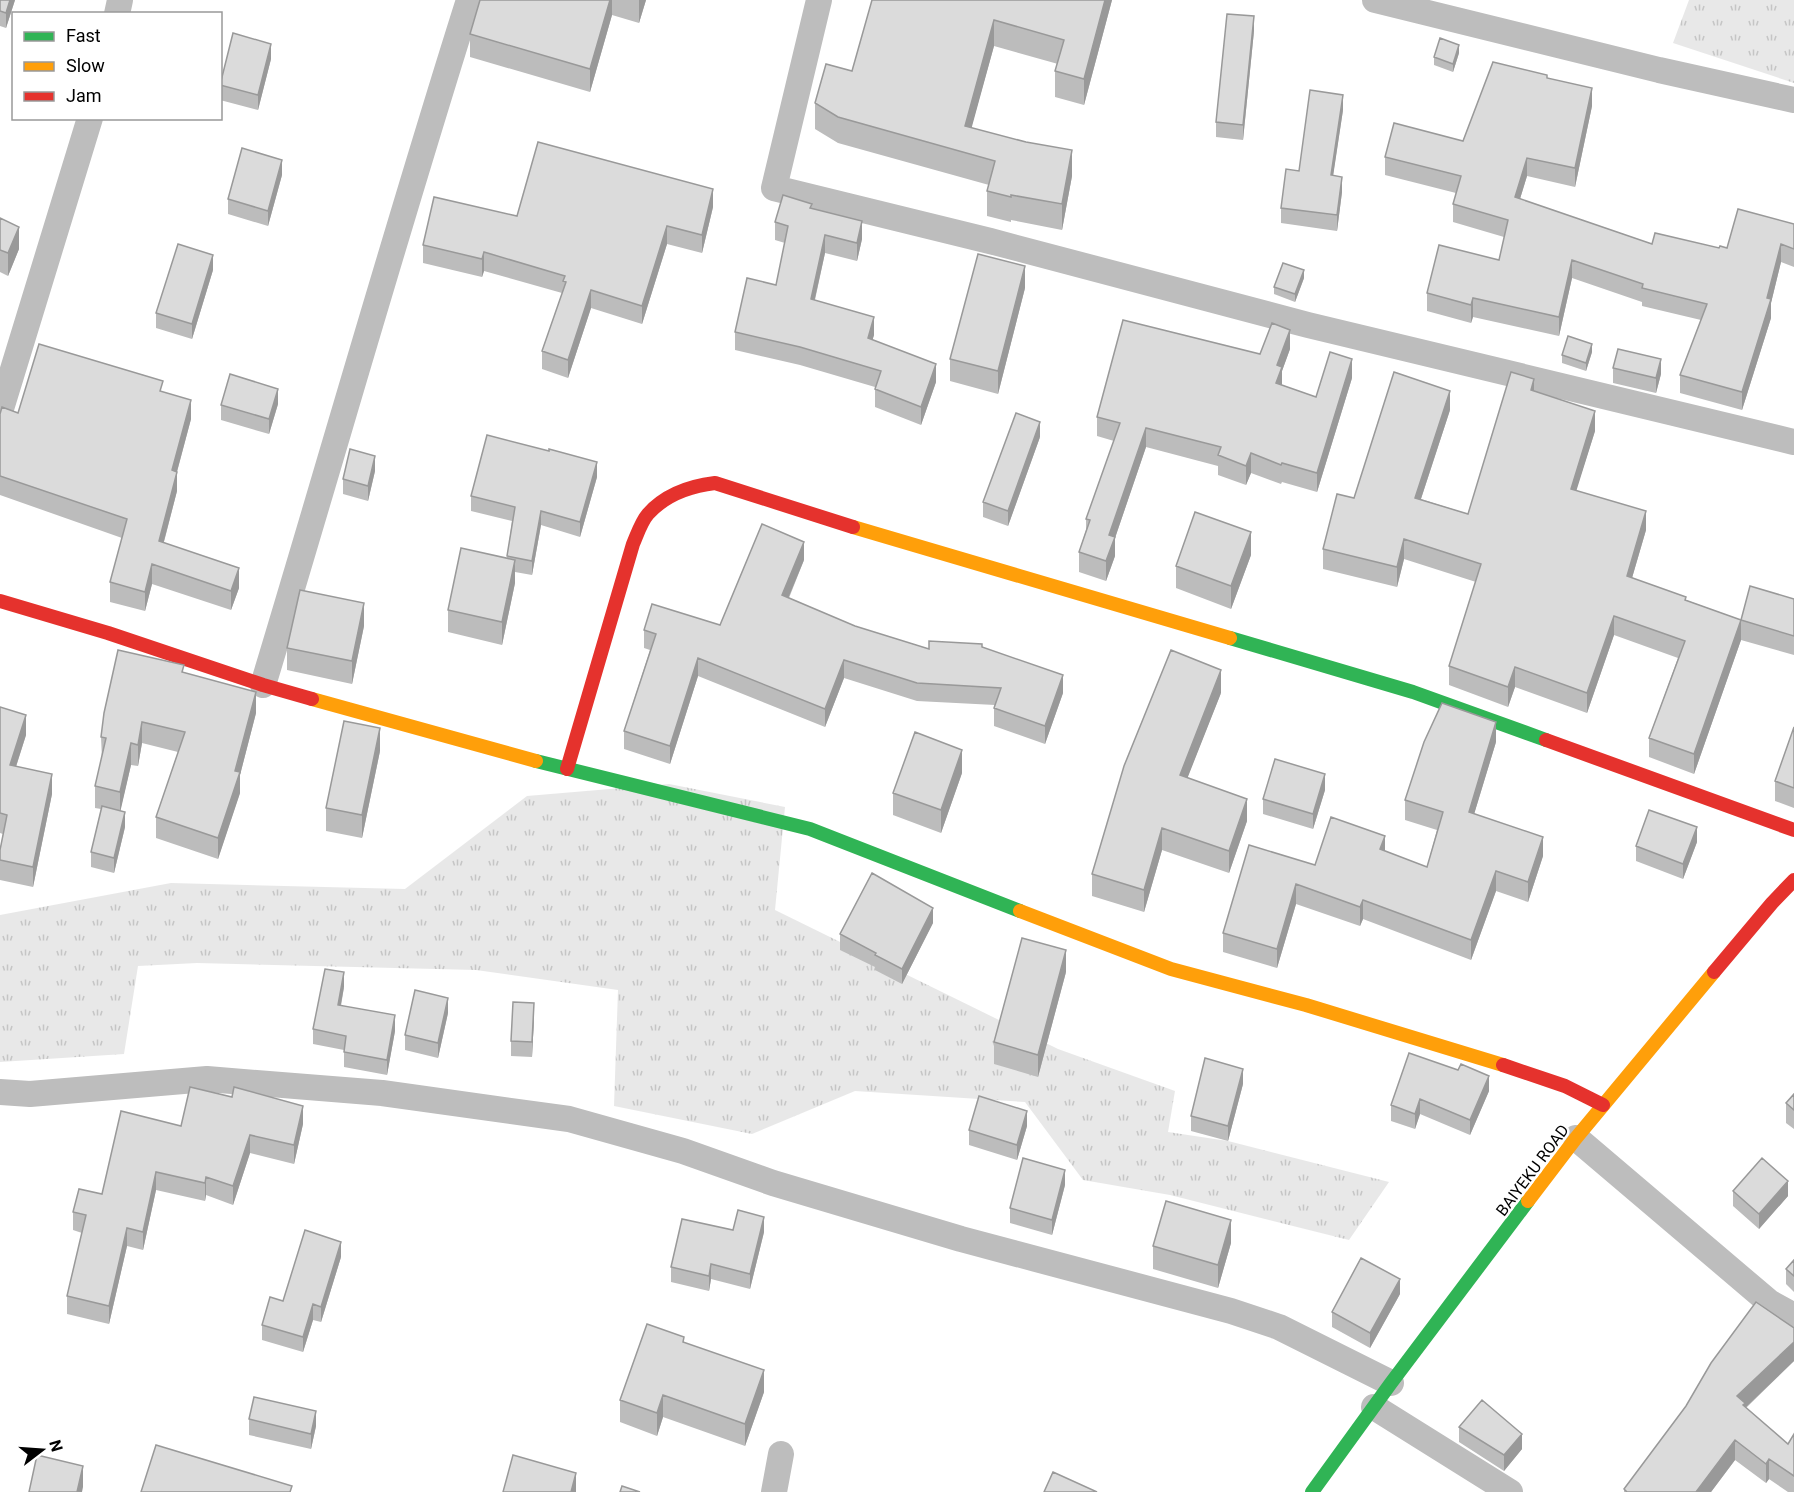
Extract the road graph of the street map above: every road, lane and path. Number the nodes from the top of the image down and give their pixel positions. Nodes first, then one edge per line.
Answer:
1 (469, 0) edge
2 (819, 0) edge
3 (1375, 0) edge
4 (1794, 100) edge
5 (89, 120) edge
6 (0, 412) edge
7 (1794, 441) edge
8 (0, 602) edge
9 (263, 685) junction
10 (567, 769) junction
11 (1794, 830) edge
12 (1794, 880) edge
13 (0, 1092) edge
14 (1603, 1105) junction
15 (1576, 1138) junction
16 (1794, 1316) edge
17 (1391, 1383) junction
18 (1374, 1407) junction
19 (781, 1454) dead end
20 (774, 1492) edge
21 (1312, 1492) edge
22 (1510, 1492) edge

1 - 9 street
2 - 7 street
3 - 4 street
5 - 6 street
8 - 9 street
9 - 10 street
10 - 11 street
10 - 14 street
12 - 14 street, BAIYEKU ROAD
13 - 17 street
14 - 15 street, BAIYEKU ROAD
15 - 16 street
15 - 17 street, BAIYEKU ROAD
17 - 18 street, BAIYEKU ROAD
18 - 21 street, BAIYEKU ROAD
18 - 22 street
19 - 20 street

